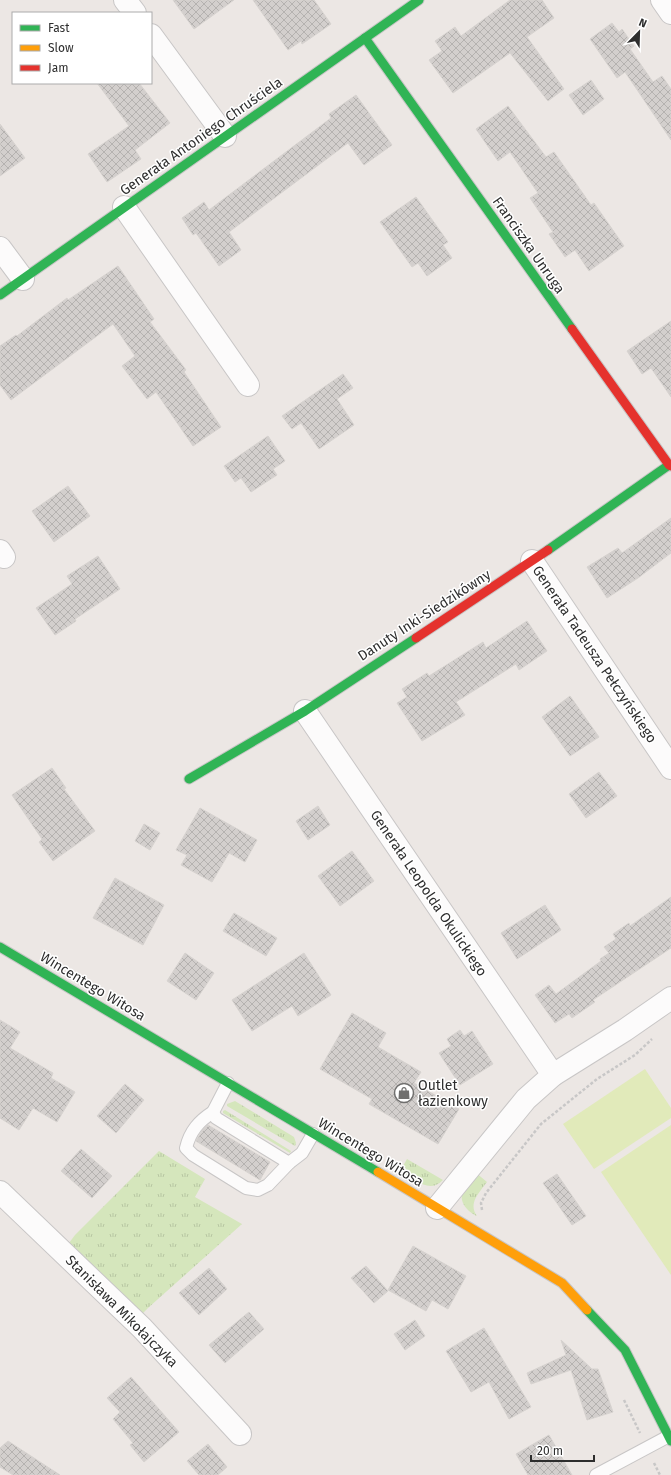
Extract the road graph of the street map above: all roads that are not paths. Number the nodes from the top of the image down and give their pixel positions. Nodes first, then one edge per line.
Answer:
1 (125, 0) edge
2 (419, 0) edge
3 (662, 0) edge
4 (134, 12) edge
5 (671, 13) edge
6 (152, 36) edge
7 (365, 38) junction
8 (225, 136) junction
9 (124, 207) junction
10 (0, 248) edge
11 (23, 279) junction
12 (0, 295) edge
13 (248, 385) dead end
14 (670, 466) edge
15 (532, 561) junction
16 (305, 711) junction
17 (671, 768) edge
18 (189, 779) dead end
19 (0, 947) edge
20 (671, 998) edge
21 (553, 1075) junction
22 (228, 1083) junction
23 (215, 1108) junction
24 (313, 1134) junction
25 (289, 1163) junction
26 (0, 1192) edge
27 (437, 1208) junction
28 (240, 1434) dead end
29 (670, 1439) edge
30 (596, 1475) edge

1 - 4 street
2 - 7 street, Generała Antoniego Chruściela
3 - 5 street
6 - 8 street
7 - 8 street, Generała Antoniego Chruściela
7 - 14 street, Franciszka Unruga
8 - 9 street, Generała Antoniego Chruściela
9 - 11 street, Generała Antoniego Chruściela
9 - 13 street
10 - 11 street
11 - 12 street, Generała Antoniego Chruściela
14 - 15 street, Danuty Inki-Siedzikówny
15 - 16 street, Danuty Inki-Siedzikówny
15 - 17 street, Generała Tadeusza Pełczyńskiego
16 - 18 street, Danuty Inki-Siedzikówny
16 - 21 street, Generała Leopolda Okulickiego
19 - 22 street, Wincentego Witosa
20 - 21 street
21 - 27 street
22 - 23 lane
22 - 24 street, Wincentego Witosa
23 - 25 lane
23 - 25 lane
24 - 25 lane
24 - 27 street, Wincentego Witosa
26 - 28 street, Stanisława Mikołajczyka
27 - 29 street, Wincentego Witosa
29 - 30 lane

